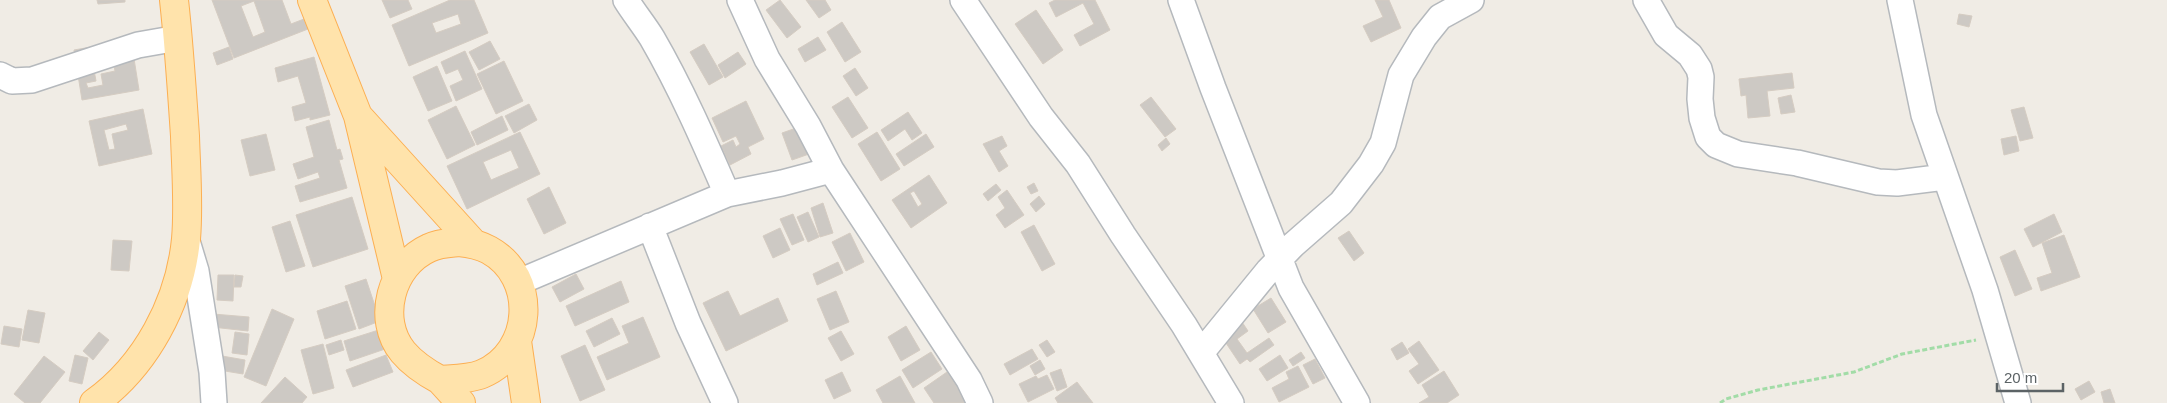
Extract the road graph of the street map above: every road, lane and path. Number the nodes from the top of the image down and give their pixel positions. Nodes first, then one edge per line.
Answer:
1 (174, 0) edge
2 (312, 0) edge
3 (626, 0) edge
4 (740, 0) edge
5 (963, 0) edge
6 (1181, 0) edge
7 (1471, 0) edge
8 (1646, 0) edge
9 (1900, 0) edge
10 (178, 38) junction
11 (0, 75) edge
12 (358, 116) junction
13 (831, 170) junction
14 (1945, 177) junction
15 (727, 194) junction
16 (650, 226) junction
17 (186, 238) junction
18 (474, 244) junction
19 (1280, 260) junction
20 (397, 280) junction
21 (519, 282) junction
22 (1999, 339) junction
23 (517, 342) junction
24 (1201, 353) junction
25 (440, 380) junction
26 (215, 402) edge
27 (94, 403) edge
28 (461, 403) edge
29 (526, 403) edge
30 (725, 403) edge
31 (980, 403) edge
32 (1231, 403) edge
33 (1357, 403) edge
34 (1720, 403) edge
35 (2018, 403) edge

1 - 10 main road
2 - 12 main road
3 - 15 street
4 - 13 street
5 - 24 street
6 - 19 street
7 - 19 street
8 - 14 street
9 - 14 street
10 - 11 street
10 - 17 main road
12 - 18 main road
12 - 20 main road
13 - 15 street
13 - 31 street
14 - 22 street
15 - 16 street
16 - 21 street
16 - 30 street
17 - 26 street
17 - 27 main road
18 - 20 main road
18 - 21 main road
19 - 24 street
19 - 33 street
20 - 25 main road
21 - 23 main road
22 - 34 path
22 - 35 street
23 - 25 main road
23 - 29 main road
24 - 32 street
25 - 28 main road

